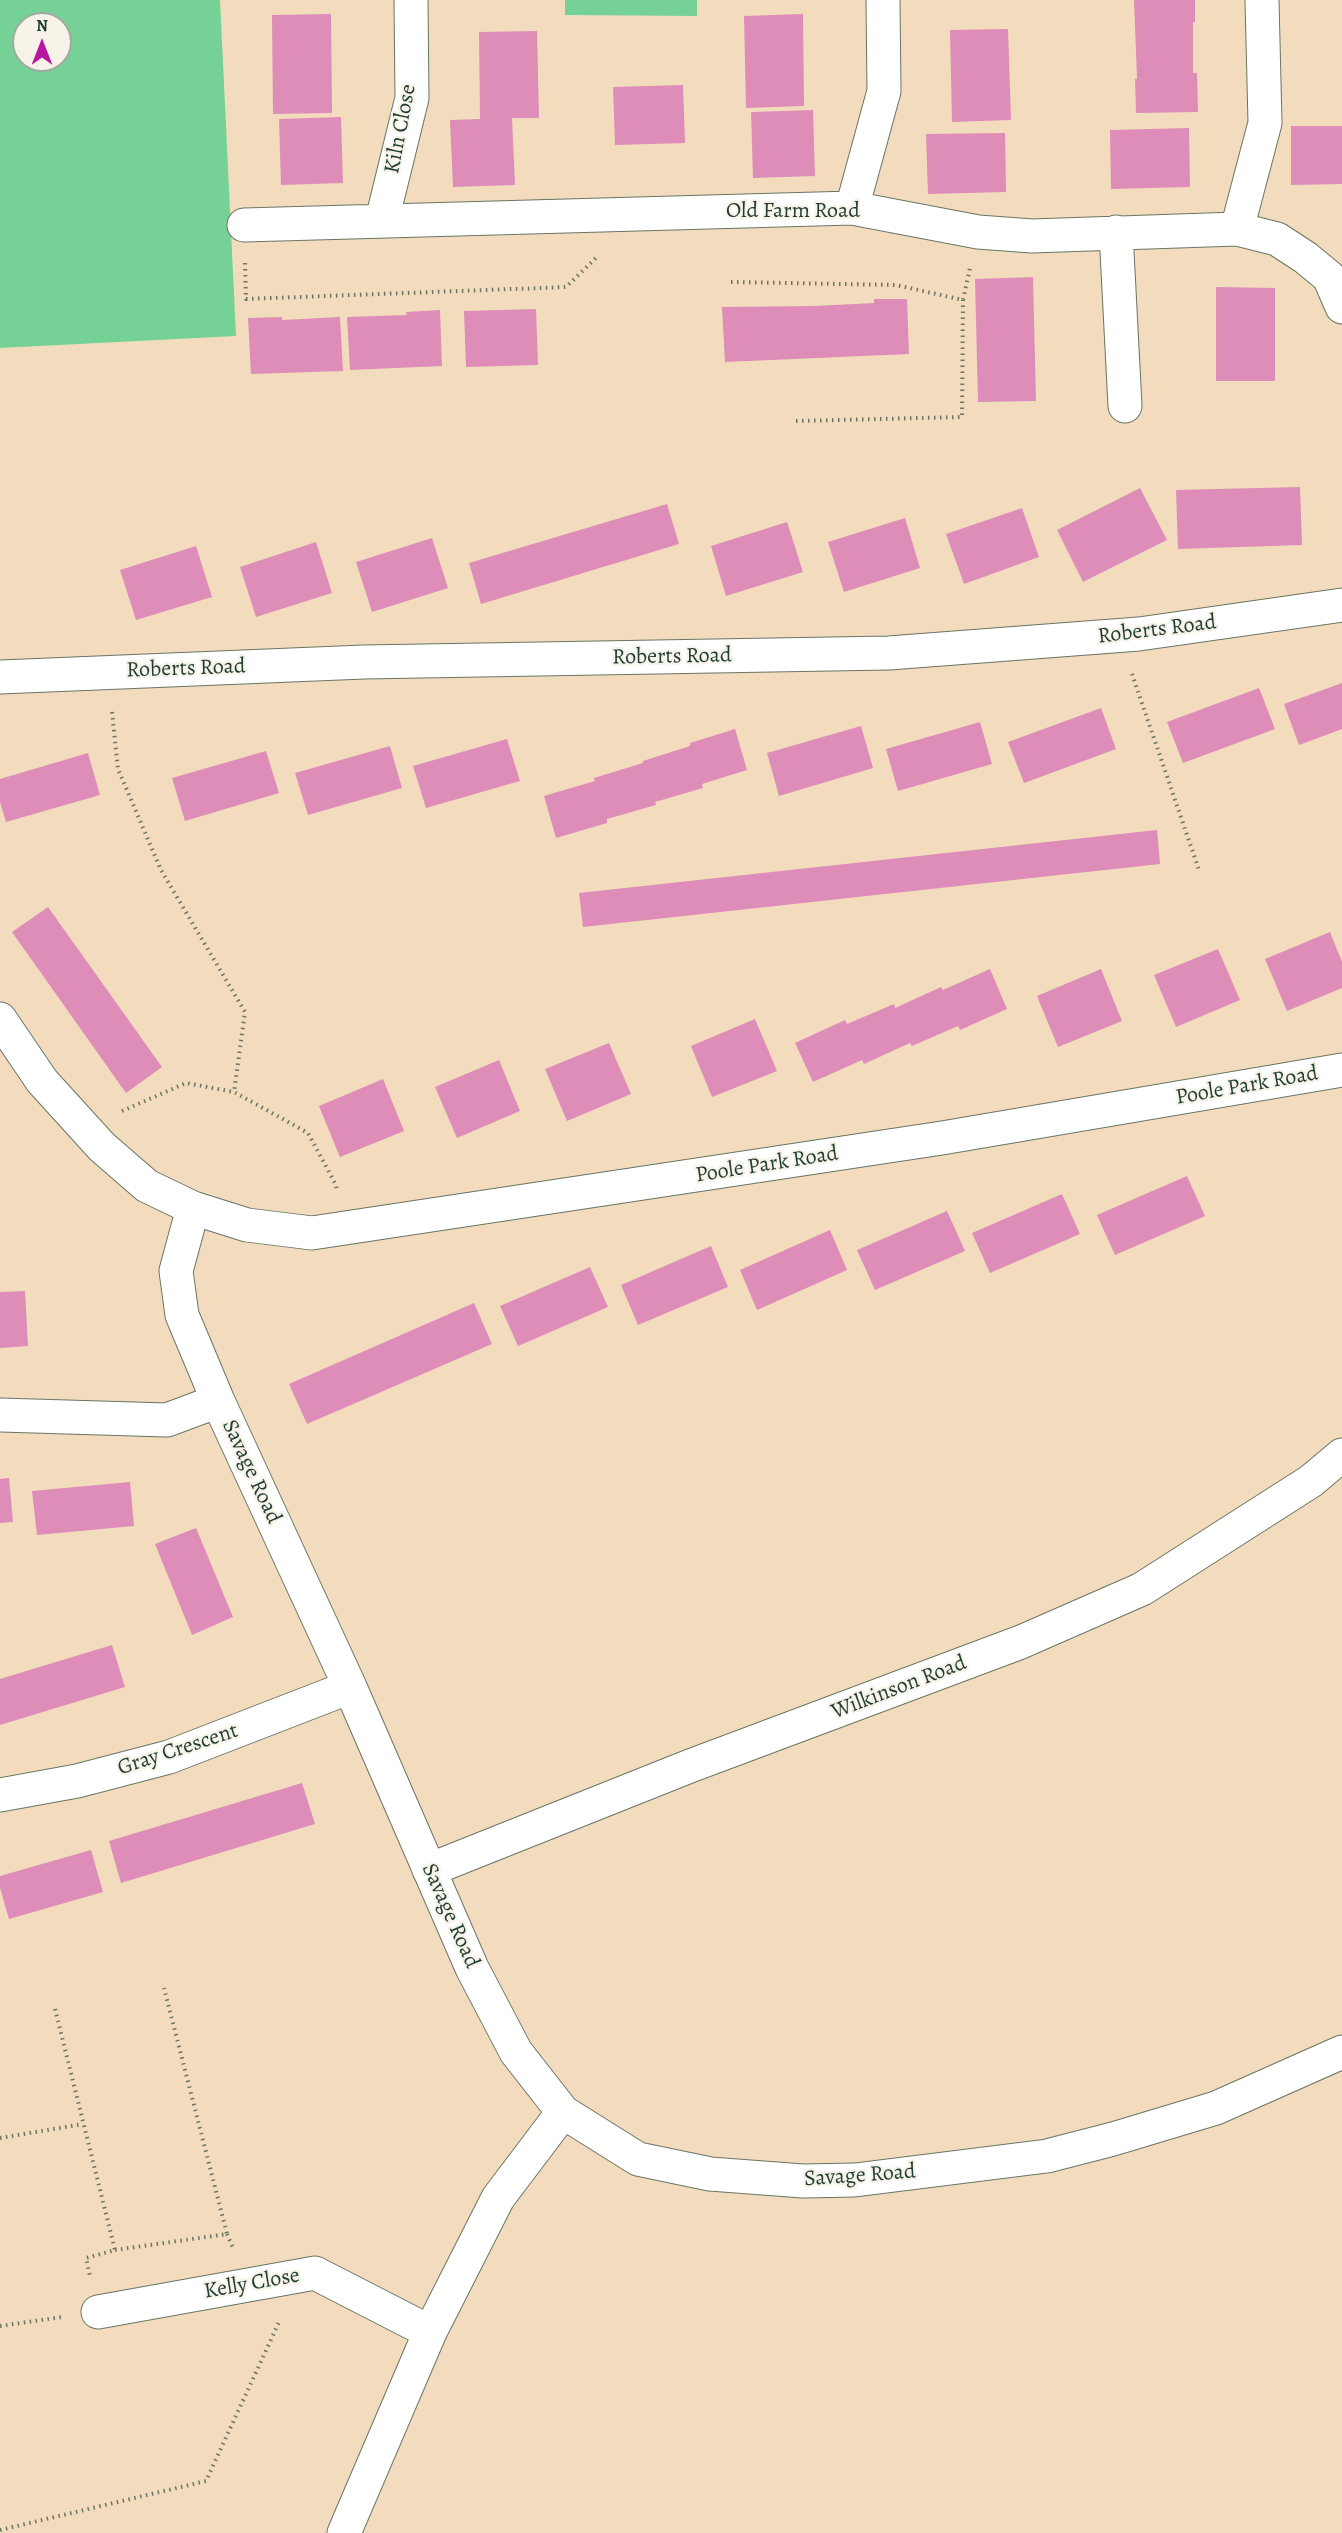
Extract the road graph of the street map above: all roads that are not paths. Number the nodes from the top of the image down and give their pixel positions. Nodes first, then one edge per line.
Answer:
1 (411, 0) edge
2 (883, 0) edge
3 (1262, 0) edge
4 (852, 208) junction
5 (382, 220) junction
6 (244, 225) road end
7 (1237, 229) junction
8 (1116, 232) junction
9 (1335, 271) edge
10 (1342, 308) edge
11 (1125, 406) dead end
12 (1342, 605) edge
13 (0, 677) edge
14 (0, 1019) edge
15 (1342, 1070) edge
16 (193, 1208) junction
17 (218, 1401) junction
18 (0, 1415) edge
19 (1342, 1455) edge
20 (350, 1687) junction
21 (0, 1795) edge
22 (429, 1870) junction
23 (1342, 2052) edge
24 (563, 2112) junction
25 (98, 2312) road end
26 (430, 2332) junction
27 (344, 2533) edge

1 - 5 street, Kiln Close
2 - 4 street
3 - 7 street
4 - 5 street, Old Farm Road
4 - 8 street, Old Farm Road
5 - 6 street, Old Farm Road
7 - 8 street, Old Farm Road
7 - 9 street, Old Farm Road
8 - 11 street
9 - 10 street, Old Farm Road
12 - 13 street, Roberts Road
14 - 16 street
15 - 16 street, Poole Park Road
16 - 17 street, Savage Road
17 - 18 street
17 - 20 street, Savage Road
19 - 22 street, Wilkinson Road
20 - 21 street, Gray Crescent
20 - 22 street, Savage Road
22 - 24 street, Savage Road
23 - 24 street, Savage Road
24 - 26 street
25 - 26 street, Kelly Close
26 - 27 street

